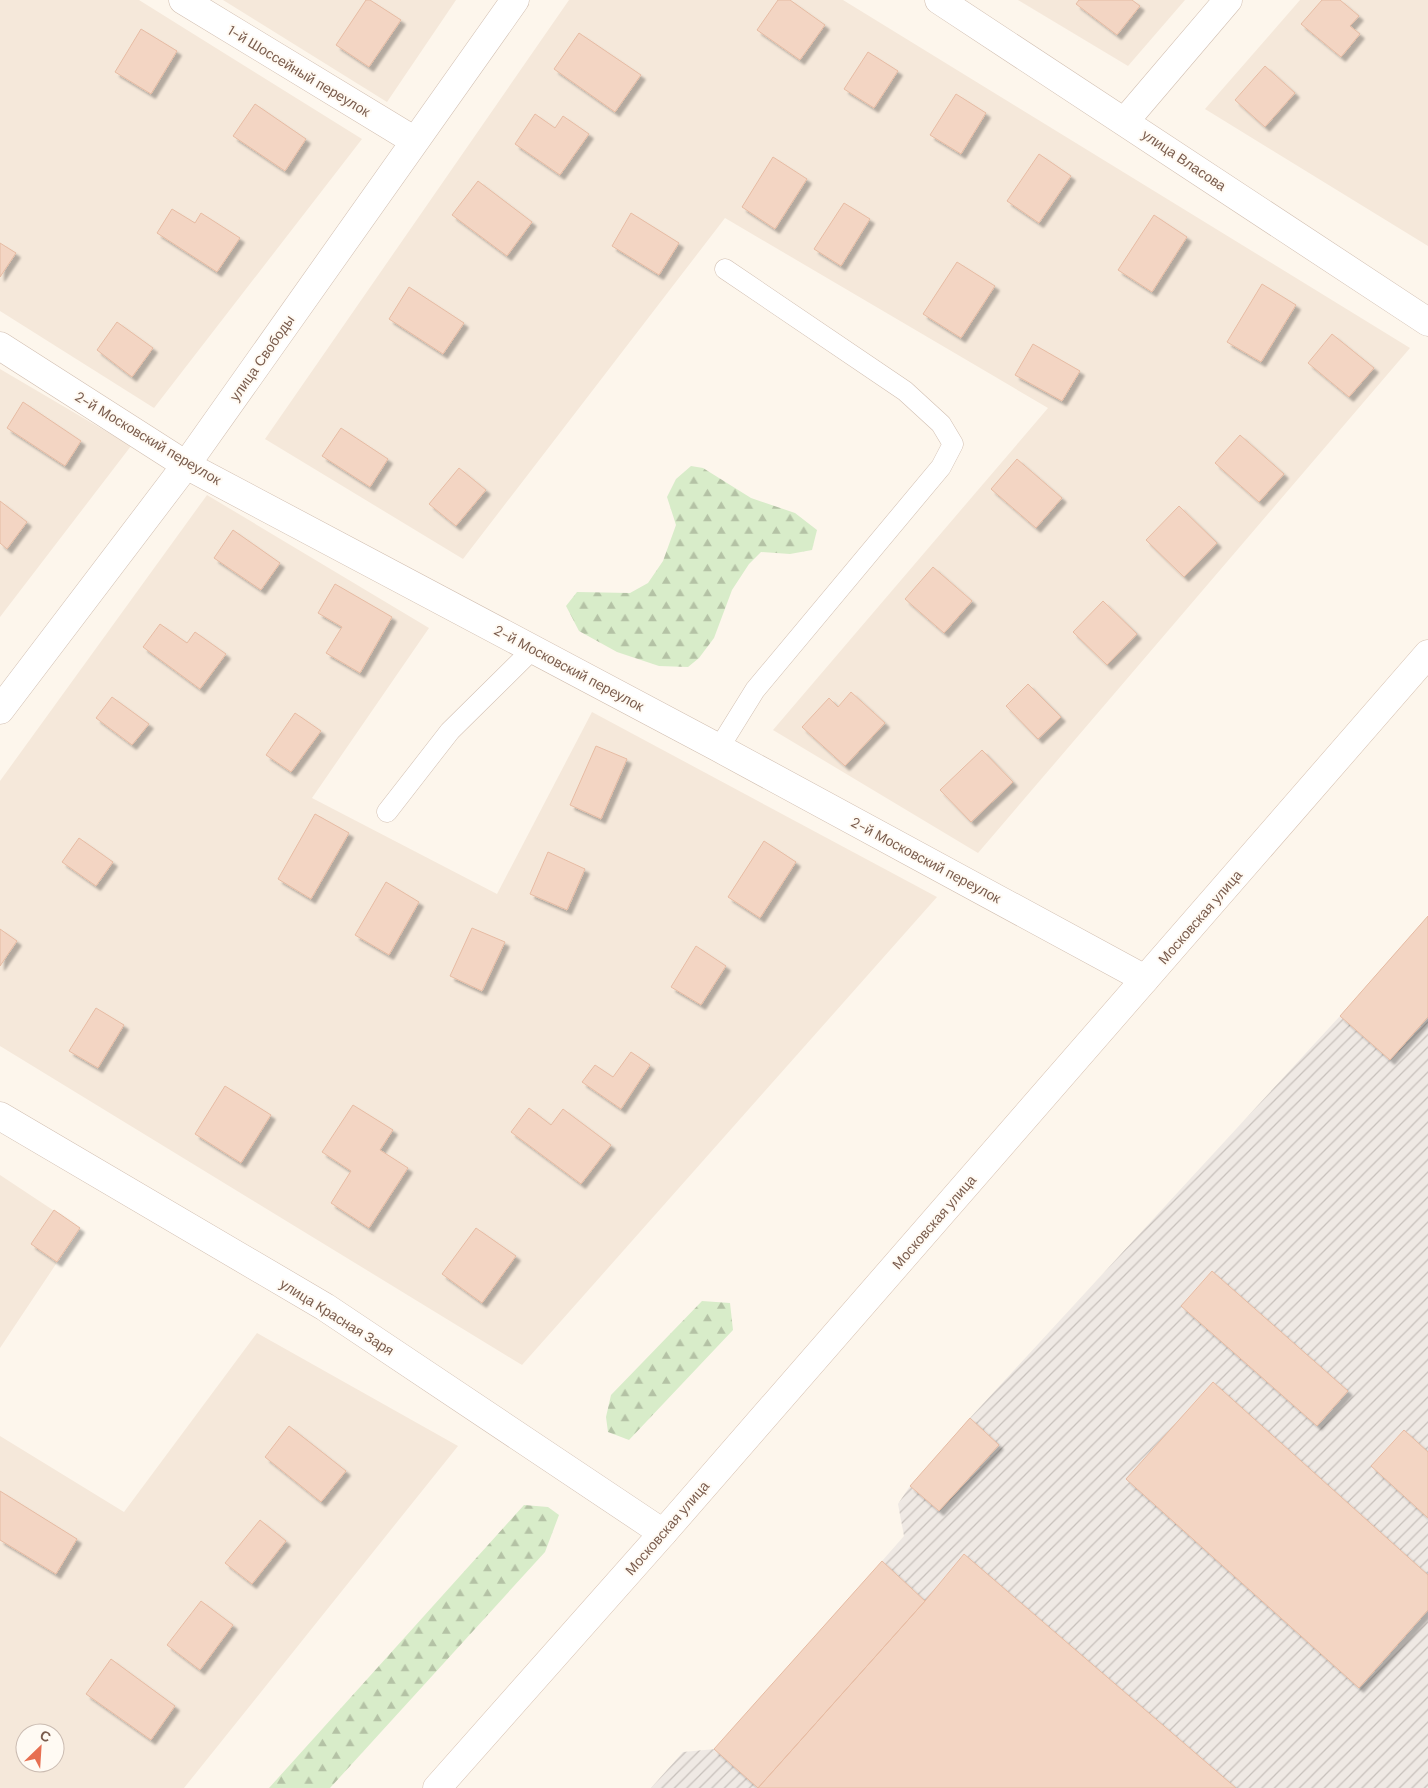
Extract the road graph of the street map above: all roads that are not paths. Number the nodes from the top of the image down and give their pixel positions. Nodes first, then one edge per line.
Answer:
1 (183, 0) edge
2 (516, 0) edge
3 (939, 0) edge
4 (1228, 0) edge
5 (1125, 121) junction
6 (415, 141) junction
7 (725, 269) dead end
8 (1428, 322) edge
9 (0, 346) edge
10 (186, 465) junction
11 (533, 649) junction
12 (1428, 654) edge
13 (0, 710) edge
14 (719, 748) junction
15 (387, 812) dead end
16 (1145, 979) junction
17 (0, 1116) edge
18 (663, 1533) junction
19 (437, 1788) edge

1 - 6 street, 1-й Шоссейный переулок
2 - 6 street, улица Свободы
3 - 5 street, улица Власова
4 - 5 street
5 - 8 street, улица Власова
6 - 10 street, улица Свободы
7 - 14 lane
9 - 10 street, 2-й Московский переулок
10 - 11 street, 2-й Московский переулок
10 - 13 street, улица Свободы
11 - 14 street, 2-й Московский переулок
11 - 15 lane
12 - 16 street, Московская улица
14 - 16 street, 2-й Московский переулок
16 - 18 street, Московская улица
17 - 18 street, улица Красная Заря
18 - 19 street, Московская улица

